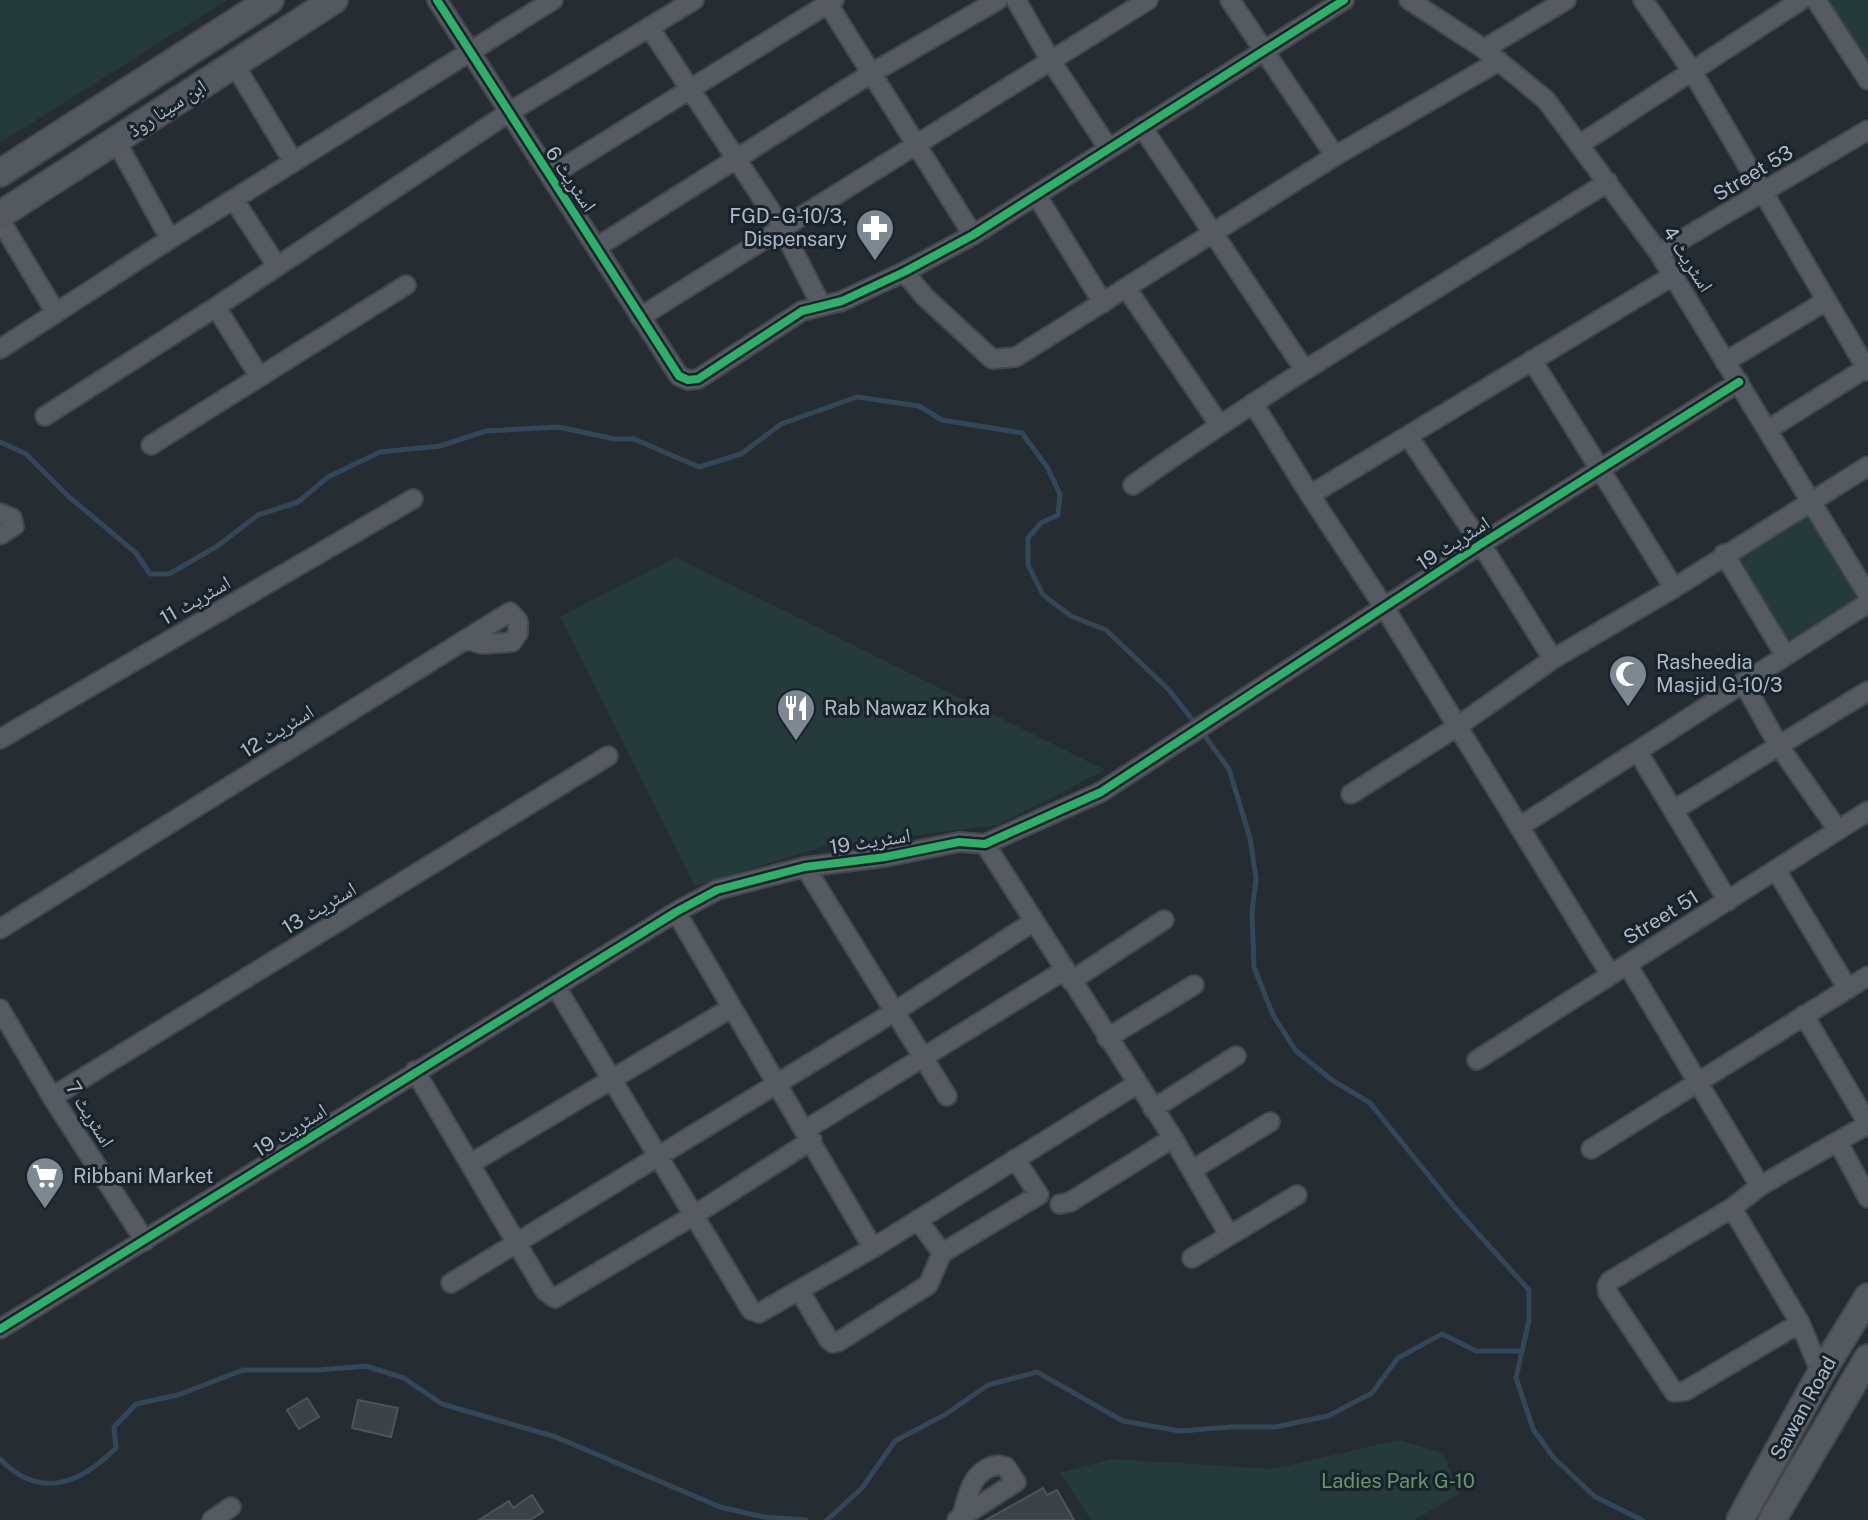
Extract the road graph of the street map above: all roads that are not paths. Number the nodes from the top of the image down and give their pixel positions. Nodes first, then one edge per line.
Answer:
1 (270, 0) edge
2 (334, 0) edge
3 (437, 0) edge
4 (553, 0) edge
5 (694, 0) edge
6 (998, 0) edge
7 (1016, 0) edge
8 (1148, 0) edge
9 (1230, 0) edge
10 (1344, 0) edge
11 (1409, 0) edge
12 (1566, 0) edge
13 (1643, 0) edge
14 (1801, 0) edge
15 (1816, 0) edge
16 (831, 2) edge
17 (245, 16) junction
18 (649, 27) junction
19 (265, 44) junction
20 (1264, 51) junction
21 (470, 52) junction
22 (1492, 55) junction
23 (1051, 61) junction
24 (234, 64) junction
25 (1692, 71) junction
26 (870, 74) junction
27 (1868, 80) edge
28 (691, 89) junction
29 (508, 113) junction
30 (1142, 127) junction
31 (1868, 130) edge
32 (116, 141) junction
33 (915, 145) junction
34 (1579, 145) junction
35 (1109, 149) junction
36 (1335, 156) junction
37 (737, 158) junction
38 (293, 161) junction
39 (0, 173) edge
40 (550, 176) junction
41 (1608, 182) junction
42 (1762, 194) junction
43 (1037, 196) junction
44 (234, 200) junction
45 (0, 218) edge
46 (782, 228) junction
47 (1212, 234) junction
48 (973, 235) junction
49 (170, 239) junction
50 (597, 247) junction
51 (1659, 253) junction
52 (277, 266) junction
53 (904, 272) junction
54 (1674, 275) junction
55 (406, 285) dead end
56 (1127, 289) junction
57 (1826, 301) junction
58 (1103, 303) junction
59 (821, 305) junction
60 (216, 307) junction
61 (56, 313) junction
62 (640, 317) junction
63 (0, 349) edge
64 (1532, 360) junction
65 (1725, 362) junction
66 (1304, 369) junction
67 (1867, 370) edge
68 (259, 376) junction
69 (1739, 382) junction
70 (1253, 403) junction
71 (45, 416) dead end
72 (1219, 424) junction
73 (1769, 429) junction
74 (1408, 436) junction
75 (151, 445) dead end
76 (1868, 466) edge
77 (1599, 470) junction
78 (1133, 485) dead end
79 (1310, 495) junction
80 (413, 499) dead end
81 (1813, 502) junction
82 (0, 513) edge
83 (0, 535) edge
84 (1481, 544) junction
85 (1724, 554) junction
86 (1868, 560) edge
87 (1851, 570) junction
88 (1674, 588) junction
89 (1868, 595) edge
90 (1868, 603) edge
91 (1384, 607) junction
92 (468, 640) dead end
93 (1785, 655) junction
94 (1553, 659) junction
95 (1743, 682) junction
96 (1868, 691) edge
97 (1458, 726) junction
98 (0, 739) edge
99 (1779, 746) junction
100 (1638, 752) junction
101 (608, 756) dead end
102 (1351, 794) dead end
103 (1674, 810) junction
104 (1868, 811) edge
105 (1519, 827) junction
106 (1838, 830) junction
107 (985, 844) junction
108 (805, 867) junction
109 (1776, 870) junction
110 (1728, 901) junction
111 (676, 912) junction
112 (1164, 920) dead end
113 (1033, 922) junction
114 (0, 929) edge
115 (1627, 964) junction
116 (1610, 974) junction
117 (1068, 976) junction
118 (1868, 976) edge
119 (1194, 985) dead end
120 (556, 987) junction
121 (1848, 989) junction
122 (731, 1008) junction
123 (0, 1009) edge
124 (894, 1012) junction
125 (1804, 1015) junction
126 (1107, 1038) junction
127 (1236, 1056) dead end
128 (924, 1059) junction
129 (1477, 1060) dead end
130 (415, 1071) junction
131 (611, 1080) junction
132 (1696, 1081) junction
133 (778, 1084) junction
134 (1137, 1084) junction
135 (947, 1096) dead end
136 (52, 1097) junction
137 (1153, 1109) junction
138 (1270, 1122) dead end
139 (1868, 1124) edge
140 (808, 1135) junction
141 (1173, 1138) junction
142 (1838, 1142) junction
143 (1591, 1149) dead end
144 (657, 1155) junction
145 (1015, 1159) junction
146 (470, 1164) junction
147 (1192, 1170) junction
148 (1760, 1186) junction
149 (1297, 1195) dead end
150 (1868, 1198) edge
151 (1060, 1204) dead end
152 (1732, 1208) junction
153 (696, 1214) junction
154 (918, 1220) junction
155 (1229, 1235) junction
156 (145, 1241) junction
157 (516, 1241) junction
158 (873, 1248) junction
159 (942, 1253) junction
160 (1192, 1258) dead end
161 (451, 1283) dead end
162 (799, 1290) junction
163 (1868, 1297) edge
164 (1800, 1323) junction
165 (0, 1329) edge
166 (1868, 1358) edge
167 (1821, 1373) junction
168 (231, 1507) dead end
169 (212, 1520) edge
170 (1740, 1520) edge
171 (1772, 1520) edge

1 - 17 main road, ابن سینا روڈ
2 - 19 main road, ابن سینا روڈ
3 - 21 street, اسٹریٹ 6
4 - 21 street
5 - 18 street
6 - 26 street
7 - 23 street
8 - 23 street
9 - 20 street
10 - 20 street
11 - 22 street, اسٹریٹ 4
12 - 22 street
13 - 25 street
14 - 25 street
15 - 27 street
16 - 26 street
16 - 28 street
17 - 19 main road
17 - 39 main road, ابن سینا روڈ
18 - 28 street
18 - 29 street
19 - 24 main road, ابن سینا روڈ
20 - 30 street
20 - 36 street
21 - 29 street, اسٹریٹ 6
21 - 38 street
22 - 34 street, اسٹریٹ 4
22 - 36 street
23 - 33 street
23 - 35 street
24 - 32 main road, ابن سینا روڈ
24 - 38 street
25 - 34 street
25 - 42 street
26 - 33 street
26 - 37 street
28 - 37 street
28 - 40 street
29 - 40 street, اسٹریٹ 6
29 - 52 street
30 - 35 street
30 - 47 street
31 - 42 street, Street 53
32 - 45 main road, ابن سینا روڈ
32 - 49 street
33 - 46 street
33 - 48 street
34 - 41 street, اسٹریٹ 4
35 - 43 street
36 - 47 street
37 - 46 street
37 - 50 street
38 - 44 street
40 - 50 street, اسٹریٹ 6
41 - 51 street, اسٹریٹ 4
41 - 66 street
42 - 51 street, Street 53
42 - 57 street
43 - 48 street
43 - 58 street
44 - 49 street
44 - 52 street
45 - 61 street
46 - 59 street
46 - 62 street
47 - 56 street
47 - 66 street
48 - 53 street
49 - 61 street
50 - 62 street, اسٹریٹ 6
51 - 54 street, اسٹریٹ 4
52 - 60 street
53 - 58 street
53 - 59 street
54 - 64 street
54 - 65 street, اسٹریٹ 4
55 - 68 street
56 - 58 street
56 - 72 street
57 - 65 street
57 - 67 street
59 - 62 street, اسٹریٹ 6
60 - 68 street
60 - 71 street
61 - 63 street
64 - 74 street
64 - 77 street
65 - 69 street, اسٹریٹ 4
66 - 70 street
67 - 73 street
68 - 75 street
69 - 73 street, اسٹریٹ 4
69 - 77 street, اسٹریٹ 19
70 - 72 street
70 - 79 street
72 - 78 street
73 - 81 street, اسٹریٹ 4
74 - 79 street
74 - 84 street
76 - 81 street
77 - 84 street, اسٹریٹ 19
77 - 88 street
79 - 91 street
80 - 98 street, اسٹریٹ 11
81 - 85 street
81 - 87 street, اسٹریٹ 4
82 - 83 street
84 - 91 street, اسٹریٹ 19
84 - 94 street
85 - 88 street
85 - 93 street
86 - 87 street
87 - 89 street, اسٹریٹ 4
88 - 94 street
90 - 93 street
91 - 97 street
91 - 107 street, اسٹریٹ 19
92 - 114 street, اسٹریٹ 12
93 - 95 street
94 - 97 street
95 - 99 street
95 - 100 street
96 - 99 street
97 - 102 street
97 - 105 street
99 - 103 street
99 - 106 street
100 - 103 street
100 - 105 street
101 - 136 street, اسٹریٹ 13
103 - 110 street
104 - 106 street, Street 51
105 - 116 street
106 - 109 street, Street 51
107 - 108 street, اسٹریٹ 19
107 - 113 street
108 - 111 street, اسٹریٹ 19
108 - 124 street
109 - 110 street, Street 51
109 - 121 street
110 - 115 street, Street 51
111 - 120 street, اسٹریٹ 19
111 - 122 street
112 - 117 street
113 - 117 street
113 - 124 street
115 - 116 street, Street 51
115 - 132 street
116 - 129 street, Street 51
117 - 126 street
117 - 128 street
118 - 121 street
119 - 126 street
120 - 130 street, اسٹریٹ 19
120 - 131 street
121 - 125 street
122 - 131 street
122 - 133 street
123 - 136 street, اسٹریٹ 7
124 - 128 street
124 - 133 street
125 - 132 street
125 - 139 street
126 - 134 street
127 - 137 street
128 - 135 street
128 - 140 street
130 - 146 street
130 - 156 street, اسٹریٹ 19
131 - 144 street
131 - 146 street
132 - 143 street
132 - 148 street
133 - 140 street
133 - 144 street
134 - 137 street
134 - 145 street
136 - 156 street, اسٹریٹ 7
137 - 141 street
138 - 147 street
139 - 142 street
140 - 153 street
140 - 158 street
141 - 147 street
141 - 151 street
142 - 148 street
142 - 150 street
144 - 153 street
144 - 157 street
145 - 154 street
145 - 159 street
146 - 157 street
147 - 155 street
148 - 152 street
149 - 155 street
152 - 164 street
152 - 164 street
153 - 157 street
153 - 162 street
154 - 158 street
154 - 159 street
155 - 160 street
156 - 165 street, اسٹریٹ 19
157 - 161 street
158 - 162 street
159 - 162 street
163 - 167 main road, Sawan Road
164 - 167 street
166 - 171 main road, Sawan Road
167 - 170 main road, Sawan Road
168 - 169 street

